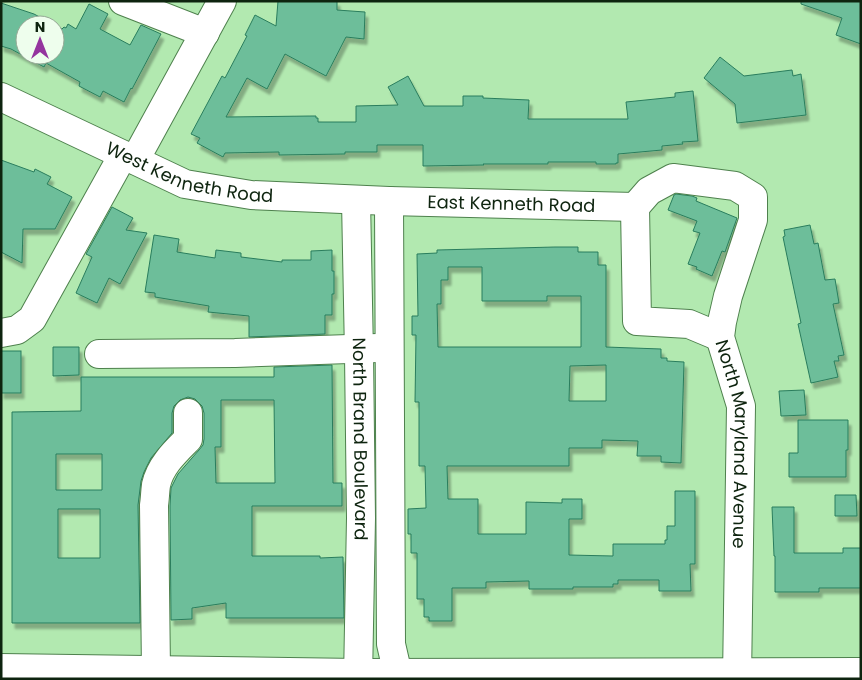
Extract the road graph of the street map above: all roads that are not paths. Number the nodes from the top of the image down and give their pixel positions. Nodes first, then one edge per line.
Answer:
1 (123, 1) edge
2 (222, 1) edge
3 (205, 33) junction
4 (1, 97) edge
5 (129, 157) junction
6 (356, 200) junction
7 (389, 201) junction
8 (635, 207) junction
9 (1, 333) edge
10 (720, 337) junction
11 (390, 348) junction
12 (359, 349) junction
13 (99, 354) dead end
14 (188, 413) dead end
15 (1, 668) edge
16 (156, 670) junction
17 (861, 672) edge
18 (737, 675) edge
19 (358, 676) edge
20 (398, 676) edge

1 - 3 street
2 - 3 street
3 - 5 street
4 - 5 street, West Kenneth Road
5 - 6 street, West Kenneth Road
5 - 9 street
6 - 7 street, West Kenneth Road
6 - 12 street, North Brand Boulevard
7 - 8 street, East Kenneth Road
7 - 11 street, North Brand Boulevard
8 - 10 street
8 - 10 street, North Maryland Avenue
10 - 18 street, North Maryland Avenue
11 - 12 street
11 - 20 street, North Brand Boulevard
12 - 13 street
12 - 19 street, North Brand Boulevard
14 - 16 street
15 - 16 street
16 - 19 street
17 - 18 street
18 - 20 street
19 - 20 street

